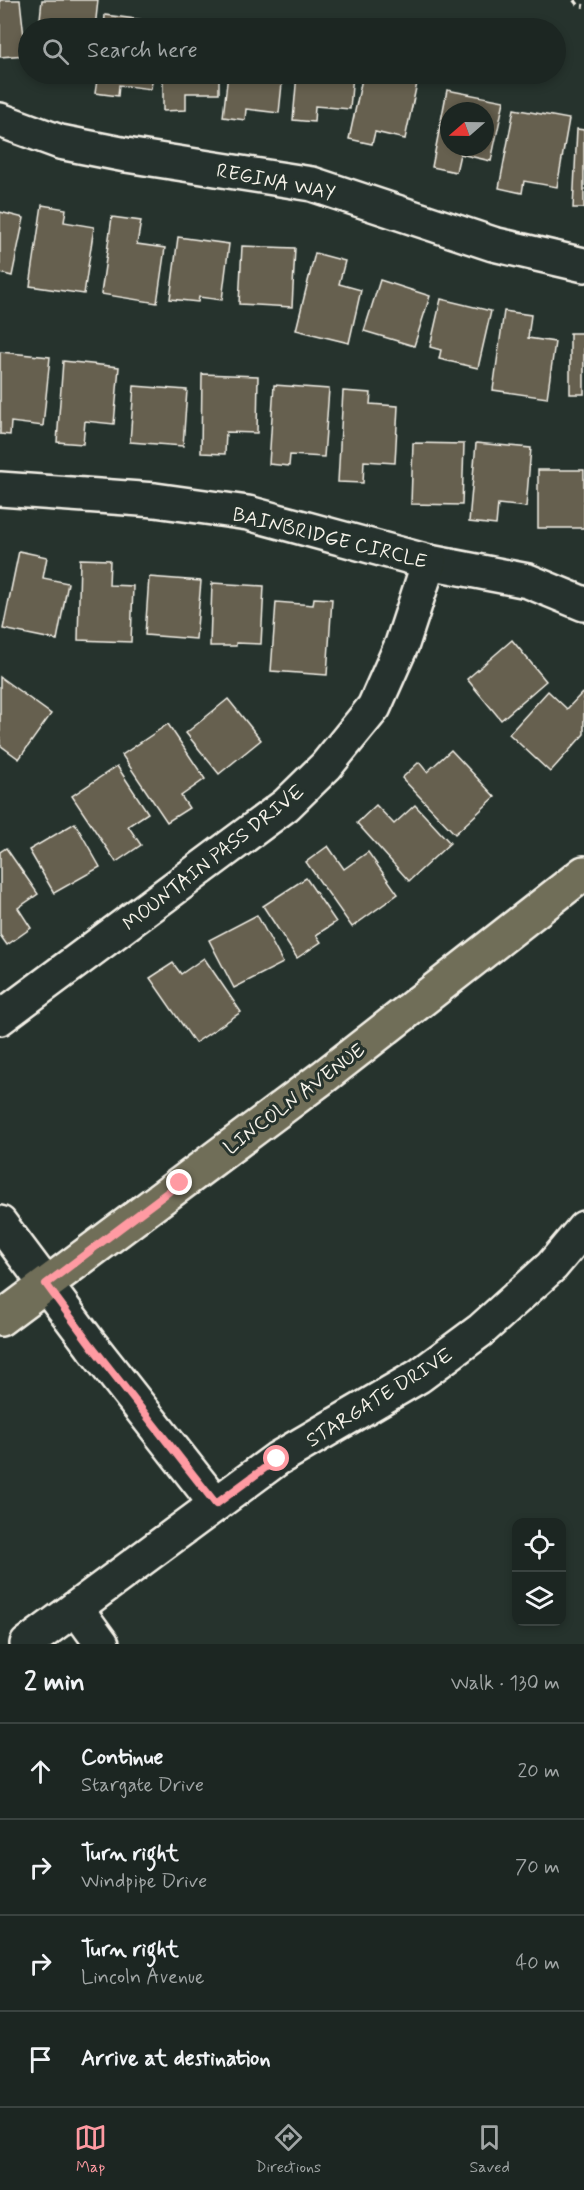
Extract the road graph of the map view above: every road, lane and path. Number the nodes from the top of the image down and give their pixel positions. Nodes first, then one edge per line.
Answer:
1 (574, 0) edge
2 (584, 6) edge
3 (0, 120) edge
4 (584, 265) edge
5 (0, 489) edge
6 (429, 562) junction
7 (584, 604) edge
8 (584, 873) edge
9 (0, 1018) edge
10 (0, 1223) edge
11 (584, 1228) edge
12 (46, 1284) junction
13 (0, 1319) edge
14 (216, 1504) junction
15 (76, 1608) junction
16 (27, 1644) edge
17 (102, 1644) edge

1 - 2 path
3 - 4 street, REGINA WAY
5 - 6 street, BAINBRIDGE CIRCLE
6 - 7 street, BAINBRIDGE CIRCLE
6 - 9 street, MOUNTAIN PASS DRIVE
8 - 12 main road, LINCOLN AVENUE
10 - 12 street
11 - 14 street, STARGATE DRIVE
12 - 13 main road, LINCOLN AVENUE
12 - 14 street
14 - 15 street, STARGATE DRIVE
15 - 16 street, STARGATE DRIVE
15 - 17 street

